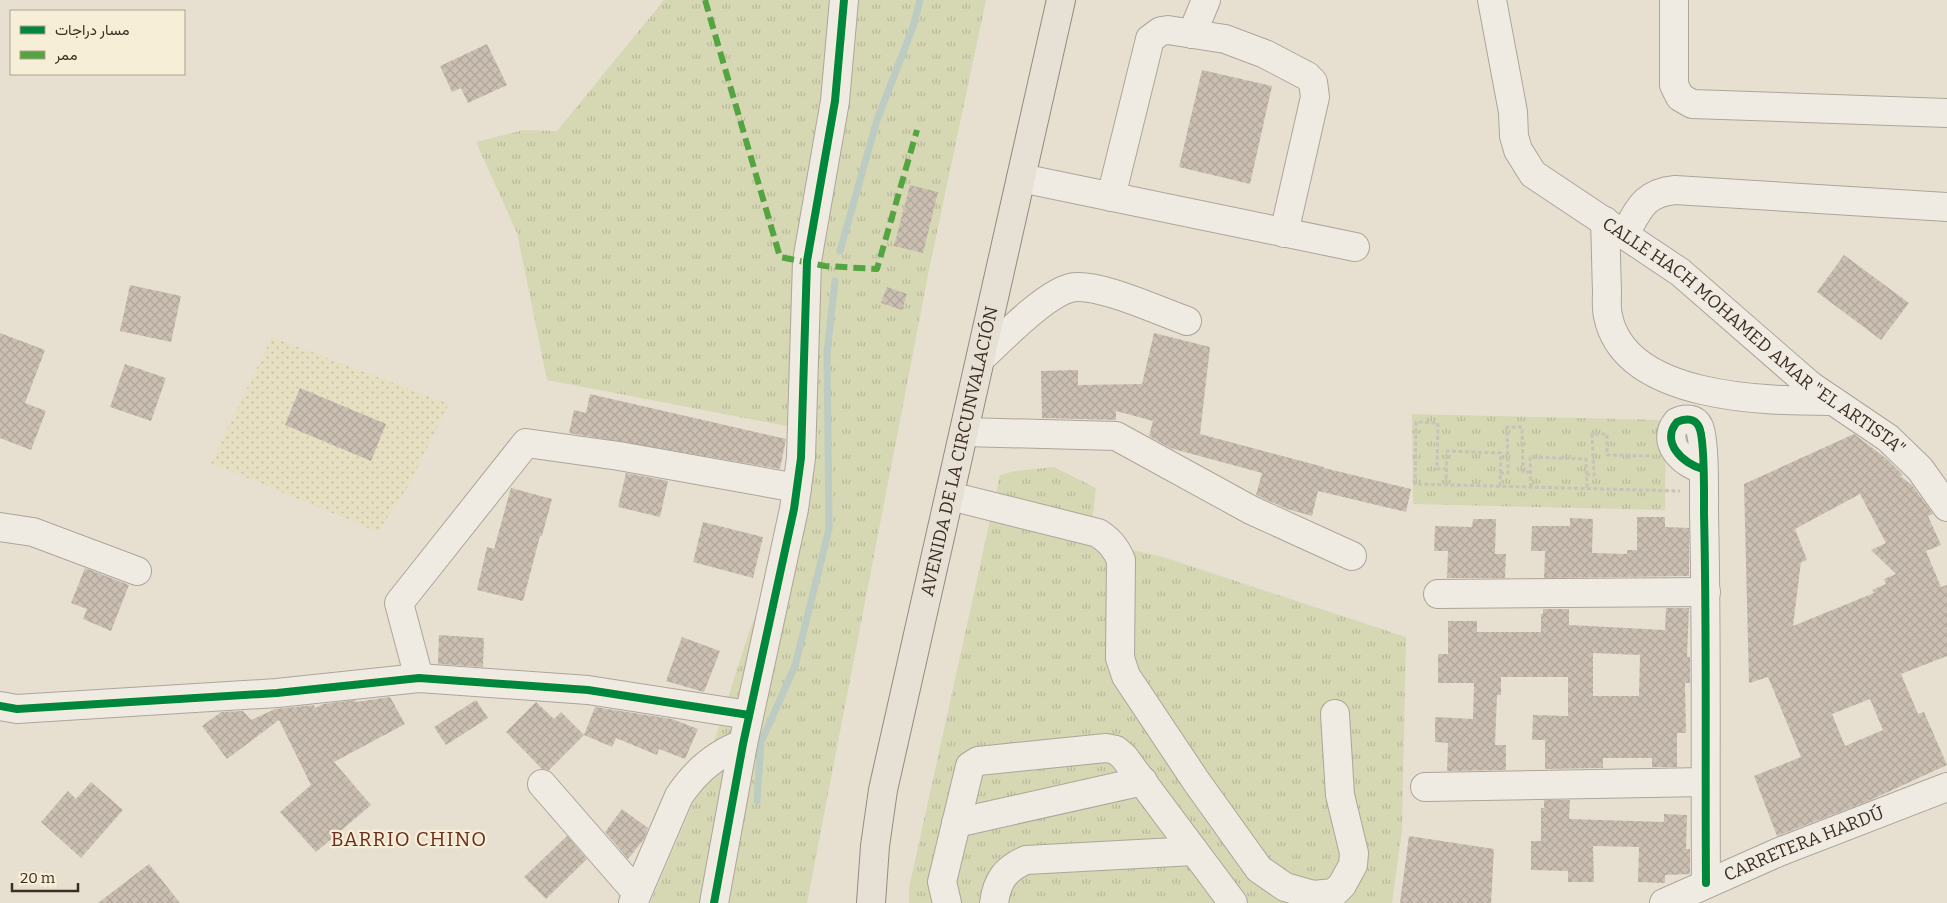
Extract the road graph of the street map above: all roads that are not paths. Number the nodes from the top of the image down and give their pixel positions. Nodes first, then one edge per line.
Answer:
1 (844, 0) edge
2 (1061, 0) edge
3 (1206, 0) edge
4 (1492, 0) edge
5 (1674, 0) edge
6 (1192, 34) junction
7 (1947, 113) edge
8 (1020, 178) junction
9 (1112, 197) junction
10 (1947, 207) edge
11 (1615, 227) junction
12 (1284, 233) junction
13 (1355, 248) dead end
14 (1187, 321) dead end
15 (981, 358) junction
16 (1833, 401) junction
17 (964, 432) junction
18 (1703, 481) junction
19 (1940, 487) edge
20 (797, 488) junction
21 (950, 496) junction
22 (1947, 507) edge
23 (0, 527) edge
24 (1352, 556) dead end
25 (137, 571) dead end
26 (1706, 592) junction
27 (1438, 594) dead end
28 (419, 678) junction
29 (6, 713) edge
30 (1335, 714) dead end
31 (749, 716) junction
32 (743, 744) junction
33 (1143, 781) junction
34 (1705, 782) junction
35 (542, 784) dead end
36 (1426, 787) dead end
37 (1947, 787) edge
38 (956, 823) junction
39 (1194, 851) junction
40 (1706, 883) junction
41 (635, 898) edge
42 (714, 903) edge
43 (871, 903) edge
44 (946, 903) edge
45 (994, 903) edge
46 (1233, 903) edge
47 (1664, 903) edge

1 - 20 street
2 - 8 main road, AVENIDA DE LA CIRCUNVALACIÓN
3 - 6 street
4 - 11 street, CALLE HACH MOHAMED AMAR "EL ARTISTA"
5 - 7 street
6 - 9 street
6 - 12 street
8 - 9 street
8 - 15 main road, AVENIDA DE LA CIRCUNVALACIÓN
9 - 12 street
10 - 11 street
11 - 16 street, CALLE HACH MOHAMED AMAR "EL ARTISTA"
11 - 16 street
12 - 13 street
14 - 15 street
15 - 17 main road, AVENIDA DE LA CIRCUNVALACIÓN
16 - 19 street, CALLE HACH MOHAMED AMAR "EL ARTISTA"
17 - 21 main road, AVENIDA DE LA CIRCUNVALACIÓN
17 - 24 street
18 - 18 street
18 - 26 street
19 - 22 street, CALLE HACH MOHAMED AMAR "EL ARTISTA"
20 - 28 street
20 - 31 street
21 - 30 street
21 - 43 main road, AVENIDA DE LA CIRCUNVALACIÓN
23 - 25 street
26 - 27 street
26 - 34 street
28 - 29 street
28 - 31 street
31 - 32 street
32 - 41 street
32 - 42 street
33 - 38 street
33 - 38 street
33 - 39 street
34 - 36 street
34 - 40 street
35 - 41 street
37 - 40 street, CARRETERA HARDÚ
38 - 44 street
39 - 45 street
39 - 46 street
40 - 47 street, CARRETERA HARDÚ

